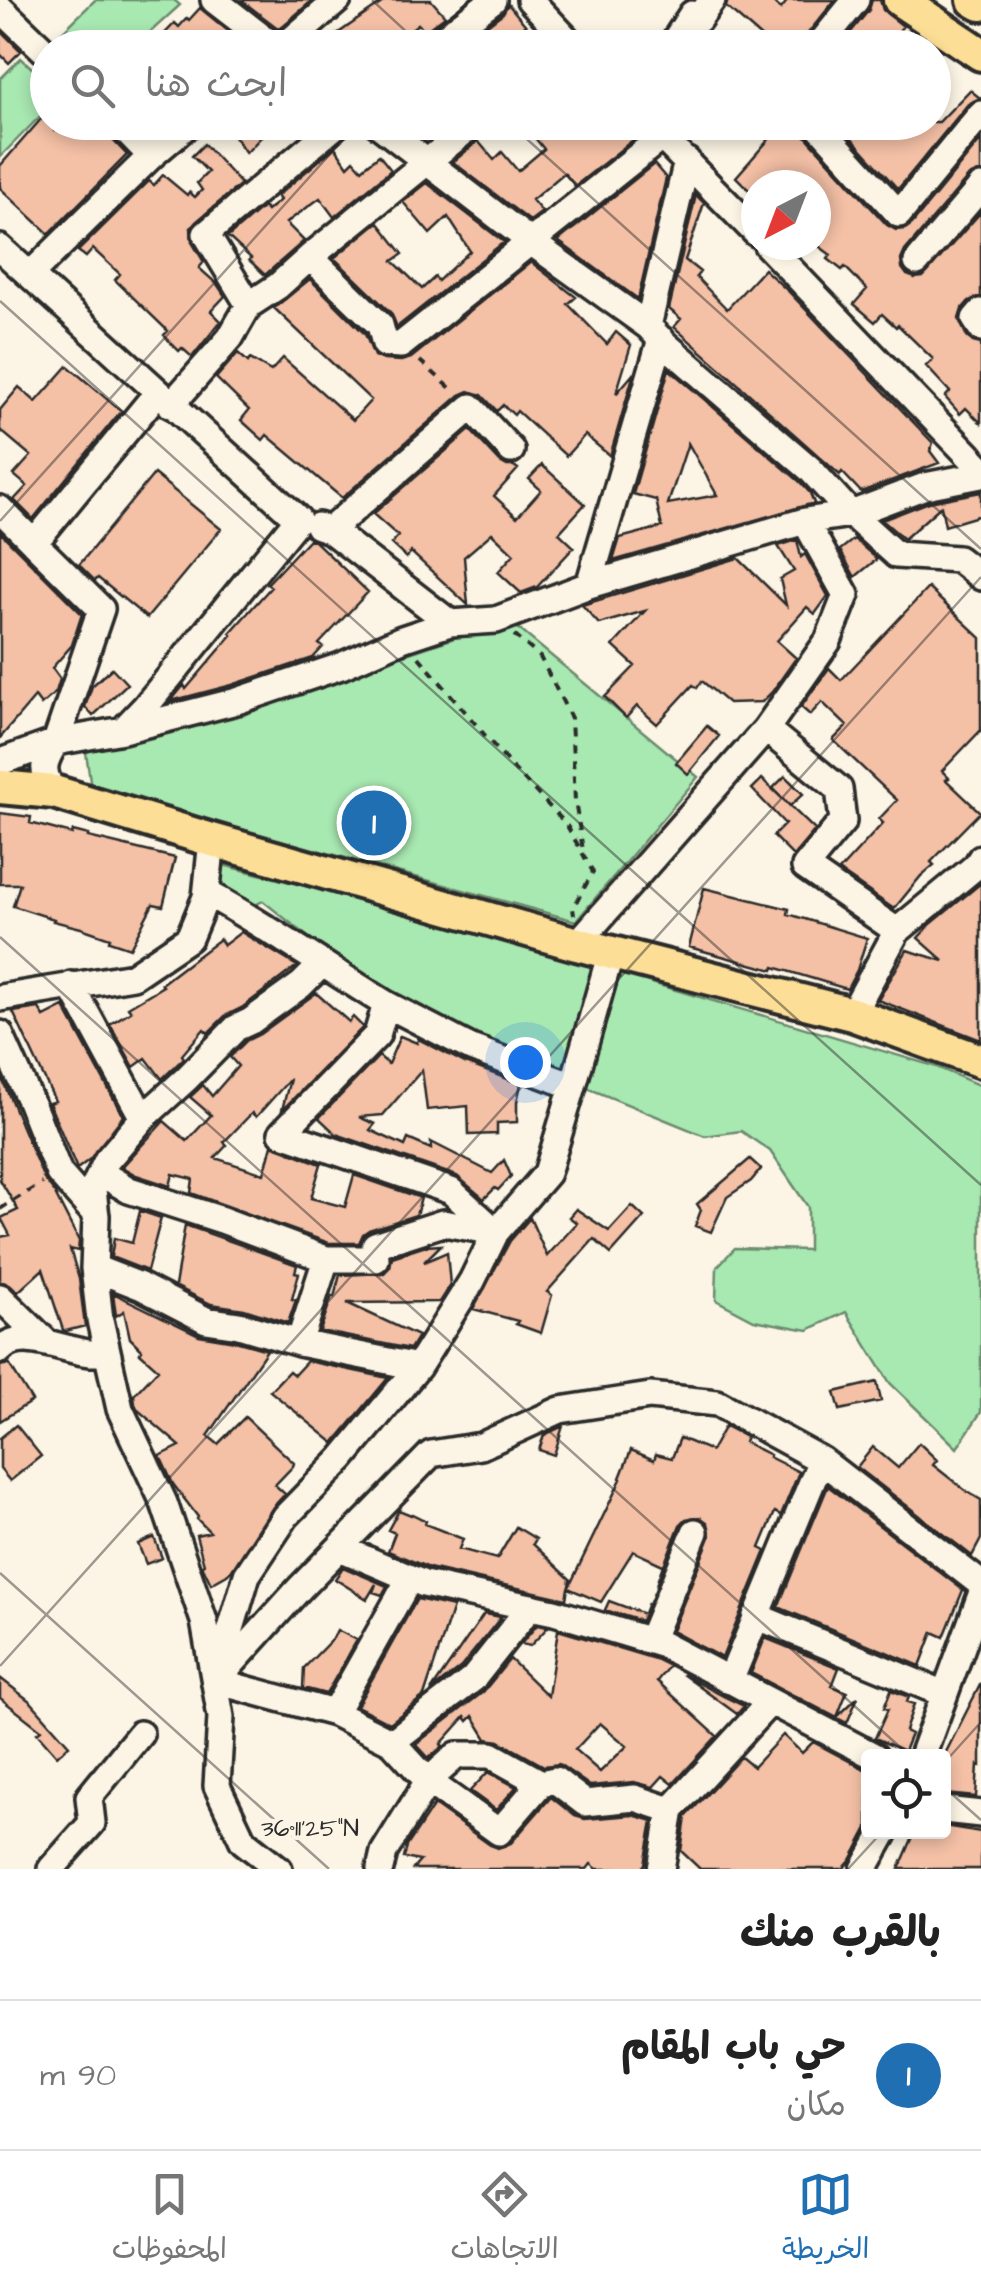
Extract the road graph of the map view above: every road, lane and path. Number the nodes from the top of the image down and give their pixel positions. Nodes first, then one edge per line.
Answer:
1 (214, 0) edge
2 (338, 0) edge
3 (493, 0) edge
4 (530, 0) edge
5 (712, 0) edge
6 (856, 0) edge
7 (900, 0) edge
8 (0, 8) edge
9 (255, 30) edge
10 (301, 30) edge
11 (454, 30) edge
12 (557, 30) edge
13 (682, 30) edge
14 (832, 30) edge
15 (945, 30) edge
16 (951, 34) edge
17 (30, 37) edge
18 (981, 54) edge
19 (981, 114) edge
20 (136, 140) edge
21 (171, 140) edge
22 (318, 140) edge
23 (398, 140) edge
24 (454, 140) edge
25 (643, 140) edge
26 (665, 140) edge
27 (832, 140) edge
28 (152, 156) junction
29 (687, 161) junction
30 (426, 162) junction
31 (981, 187) edge
32 (741, 217) edge
33 (530, 242) junction
34 (0, 248) edge
35 (310, 258) junction
36 (781, 260) edge
37 (917, 262) dead end
38 (30, 275) junction
39 (249, 306) junction
40 (981, 312) edge
41 (981, 328) edge
42 (654, 333) junction
43 (401, 345) junction
44 (164, 398) junction
45 (471, 407) junction
46 (511, 450) dead end
47 (981, 471) edge
48 (0, 510) edge
49 (851, 514) junction
50 (298, 519) junction
51 (805, 521) junction
52 (330, 530) junction
53 (34, 544) junction
54 (981, 578) edge
55 (589, 586) junction
56 (496, 620) junction
57 (450, 623) junction
58 (402, 639) junction
59 (123, 730) junction
60 (766, 730) junction
61 (56, 742) junction
62 (0, 762) edge
63 (0, 787) edge
64 (54, 792) junction
65 (212, 840) junction
66 (584, 855) junction
67 (981, 858) edge
68 (207, 893) junction
69 (897, 932) junction
70 (577, 944) junction
71 (611, 952) junction
72 (321, 964) junction
73 (70, 985) junction
74 (0, 998) edge
75 (386, 1004) junction
76 (852, 1014) junction
77 (0, 1034) edge
78 (981, 1061) edge
79 (573, 1086) junction
80 (143, 1118) junction
81 (58, 1173) junction
82 (101, 1173) junction
83 (0, 1209) edge
84 (96, 1215) junction
85 (496, 1232) junction
86 (326, 1259) junction
87 (94, 1268) junction
88 (0, 1296) edge
89 (298, 1342) junction
90 (47, 1343) junction
91 (0, 1350) edge
92 (107, 1351) junction
93 (418, 1367) junction
94 (821, 1460) junction
95 (694, 1532) dead end
96 (340, 1548) junction
97 (410, 1578) junction
98 (981, 1584) edge
99 (981, 1596) edge
100 (530, 1607) junction
101 (756, 1616) junction
102 (975, 1630) edge
103 (650, 1641) junction
104 (216, 1680) junction
105 (730, 1681) junction
106 (944, 1694) junction
107 (770, 1702) junction
108 (334, 1714) junction
109 (140, 1734) dead end
110 (392, 1742) junction
111 (861, 1749) edge
112 (924, 1749) edge
113 (428, 1781) junction
114 (541, 1783) junction
115 (671, 1810) junction
116 (951, 1811) edge
117 (981, 1814) edge
118 (881, 1839) edge
119 (51, 1869) edge
120 (278, 1869) edge
121 (380, 1869) edge
122 (661, 1869) edge
123 (864, 1869) edge

1 - 9 street
2 - 10 street
3 - 11 street
4 - 12 street
5 - 13 street
6 - 14 street
7 - 15 main road
8 - 17 street
16 - 18 main road
19 - 27 street
20 - 28 street
21 - 28 street
22 - 39 street
23 - 30 street
24 - 30 street
25 - 33 street
26 - 29 street
28 - 38 street
29 - 32 street
29 - 42 street
30 - 33 street
30 - 35 street
31 - 37 street
33 - 42 street
33 - 43 street
34 - 38 street
35 - 39 street
35 - 43 street
36 - 47 street
38 - 44 street
39 - 44 street
40 - 41 street
42 - 49 street
42 - 55 street
43 - 45 path
44 - 50 street
44 - 53 street
45 - 46 street
45 - 52 street
47 - 49 street
48 - 53 street
49 - 51 street
49 - 54 street
50 - 52 street
50 - 59 street
51 - 55 street
51 - 60 street
52 - 57 street
53 - 61 street
55 - 56 street
56 - 57 street
56 - 66 path
57 - 58 street
58 - 59 street
58 - 66 path
59 - 61 street
60 - 69 street
60 - 70 street
61 - 62 street
61 - 64 street
63 - 64 main road
64 - 65 main road
65 - 68 street
65 - 70 main road
66 - 70 path
67 - 69 street
68 - 72 street
68 - 73 street
69 - 76 street
70 - 71 main road
71 - 76 main road
71 - 79 street
72 - 75 street
72 - 80 street
73 - 74 street
73 - 80 street
75 - 79 street
75 - 85 street
76 - 78 main road
77 - 81 street
79 - 85 street
80 - 82 street
81 - 83 path
81 - 84 street
82 - 84 street
82 - 86 street
84 - 87 street
85 - 86 street
85 - 93 street
86 - 89 street
87 - 89 street
87 - 92 street
88 - 90 street
89 - 93 street
90 - 91 street
90 - 92 street
92 - 104 street
93 - 104 street
94 - 96 street
94 - 98 street
94 - 101 street
95 - 103 street
96 - 97 street
96 - 104 street
97 - 100 street
97 - 108 street
99 - 102 street
100 - 103 street
100 - 110 street
101 - 105 street
101 - 106 street
102 - 106 street
103 - 105 street
104 - 108 street
104 - 120 street
105 - 107 street
106 - 112 street
107 - 111 street
107 - 115 street
108 - 110 street
109 - 119 street
110 - 113 street
113 - 114 street
113 - 114 street
113 - 121 street
114 - 115 street
115 - 122 street
116 - 117 street
118 - 123 street

